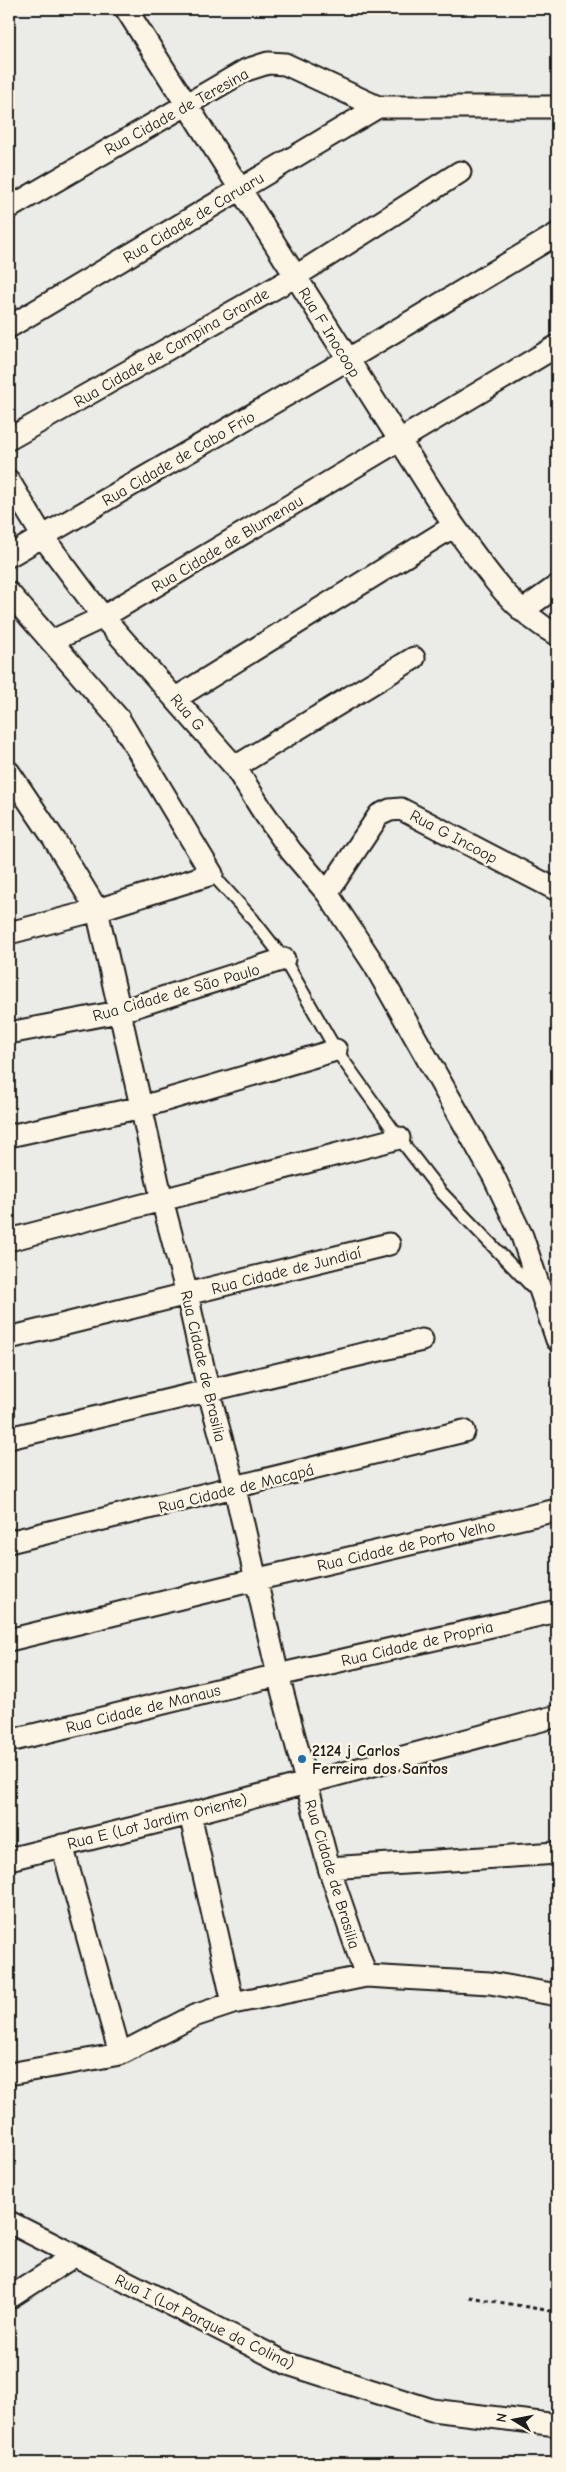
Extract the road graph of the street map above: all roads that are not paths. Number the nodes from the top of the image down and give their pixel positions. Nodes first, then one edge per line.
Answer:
1 (126, 9) edge
2 (186, 106) junction
3 (557, 107) edge
4 (378, 108) junction
5 (460, 172) dead end
6 (241, 190) junction
7 (9, 208) edge
8 (557, 234) edge
9 (296, 276) junction
10 (9, 327) edge
11 (557, 346) edge
12 (347, 360) junction
13 (9, 439) edge
14 (399, 440) junction
15 (9, 480) edge
16 (454, 526) junction
17 (43, 537) junction
18 (9, 556) edge
19 (557, 586) edge
20 (9, 593) edge
21 (522, 611) junction
22 (102, 617) junction
23 (557, 635) edge
24 (52, 641) junction
25 (414, 658) dead end
26 (176, 698) junction
27 (235, 767) junction
28 (9, 772) edge
29 (212, 874) junction
30 (557, 890) edge
31 (327, 893) junction
32 (97, 910) junction
33 (9, 932) edge
34 (284, 959) junction
35 (118, 1012) junction
36 (9, 1033) edge
37 (336, 1050) junction
38 (142, 1107) junction
39 (9, 1136) edge
40 (399, 1138) junction
41 (162, 1200) junction
42 (9, 1240) edge
43 (389, 1244) dead end
44 (187, 1294) junction
45 (542, 1297) junction
46 (9, 1338) edge
47 (422, 1340) dead end
48 (557, 1340) edge
49 (208, 1389) junction
50 (464, 1431) dead end
51 (9, 1438) edge
52 (235, 1489) junction
53 (557, 1510) edge
54 (9, 1542) edge
55 (254, 1580) junction
56 (557, 1611) edge
57 (9, 1640) edge
58 (278, 1675) junction
59 (557, 1716) edge
60 (9, 1741) edge
61 (305, 1781) junction
62 (190, 1814) junction
63 (62, 1845) junction
64 (557, 1853) edge
65 (9, 1859) edge
66 (329, 1868) junction
67 (366, 1976) junction
68 (557, 1995) edge
69 (233, 2003) junction
70 (120, 2054) junction
71 (9, 2074) edge
72 (9, 2222) edge
73 (74, 2256) junction
74 (9, 2298) edge
75 (557, 2425) edge

1 - 2 street, Rua F Inocoop
2 - 4 street, Rua Cidade de Teresina
2 - 6 street, Rua F Inocoop
2 - 7 street, Rua Cidade de Teresina
3 - 4 street
4 - 6 street, Rua Cidade de Caruaru
5 - 9 street, Rua Cidade de Campina Grande
6 - 9 street, Rua F Inocoop
6 - 10 street, Rua Cidade de Caruaru
8 - 12 street, Rua Cidade de Cabo Frio
9 - 12 street, Rua F Inocoop
9 - 13 street, Rua Cidade de Campina Grande
11 - 14 street, Rua Cidade de Blumenau
12 - 14 street, Rua F Inocoop
12 - 17 street, Rua Cidade de Cabo Frio
14 - 16 street, Rua F Inocoop
14 - 22 street, Rua Cidade de Blumenau
15 - 17 street, Rua G
16 - 21 street, Rua F Inocoop
16 - 26 street
17 - 18 street, Rua Cidade de Cabo Frio
17 - 22 street, Rua G
19 - 21 street
20 - 24 street
21 - 23 street, Rua F Inocoop
22 - 24 street, Rua Cidade de Blumenau
22 - 26 street, Rua G
24 - 29 street
25 - 27 street
26 - 27 street, Rua G
27 - 31 street, Rua G
28 - 32 street, Rua Cidade de Brasilia
29 - 32 street
29 - 34 lane
30 - 31 street, Rua G Incoop
31 - 45 street, Rua G
32 - 33 street
32 - 35 street, Rua Cidade de Brasilia
34 - 35 street, Rua Cidade de São Paulo
34 - 37 lane
35 - 36 street, Rua Cidade de São Paulo
35 - 38 street, Rua Cidade de Brasilia
37 - 38 street
37 - 40 lane
38 - 39 street
38 - 41 street, Rua Cidade de Brasilia
40 - 41 street
40 - 45 lane
41 - 42 street
41 - 44 street, Rua Cidade de Brasilia
43 - 44 street, Rua Cidade de Jundiaí
44 - 46 street, Rua Cidade de Jundiaí
44 - 49 street, Rua Cidade de Brasilia
45 - 48 street, Rua G
47 - 49 street
49 - 51 street
49 - 52 street, Rua Cidade de Brasilia
50 - 52 street, Rua Cidade de Macapá
52 - 54 street, Rua Cidade de Macapá
52 - 55 street, Rua Cidade de Brasilia
53 - 55 street, Rua Cidade de Porto Velho
55 - 57 street, Rua Cidade de Porto Velho
55 - 58 street, Rua Cidade de Brasilia
56 - 58 street, Rua Cidade de Propria
58 - 60 street, Rua Cidade de Manaus
58 - 61 street, Rua Cidade de Brasilia
59 - 61 street, Rua E (Lot Jardim Oriente)
61 - 62 street, Rua E (Lot Jardim Oriente)
61 - 66 street, Rua Cidade de Brasilia
62 - 63 street, Rua E (Lot Jardim Oriente)
62 - 69 street
63 - 65 street, Rua E (Lot Jardim Oriente)
63 - 70 street
64 - 66 street
66 - 67 street, Rua Cidade de Brasilia
67 - 68 street
67 - 69 street
69 - 70 street
70 - 71 street
72 - 73 street, Rua I (Lot Parque da Colina)
73 - 74 street
73 - 75 street, Rua I (Lot Parque da Colina)

